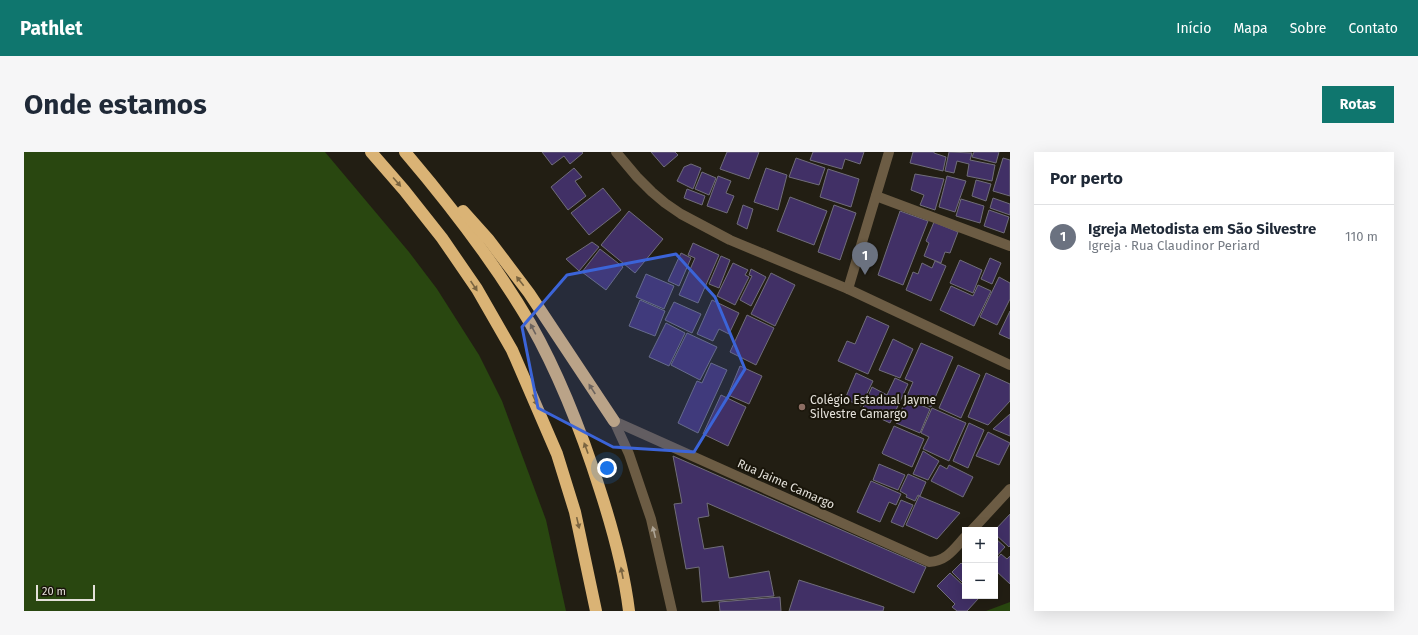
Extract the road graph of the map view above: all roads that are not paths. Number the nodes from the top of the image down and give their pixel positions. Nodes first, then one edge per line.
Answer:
1 (371, 152) edge
2 (406, 152) edge
3 (616, 152) edge
4 (889, 152) edge
5 (876, 196) junction
6 (1010, 246) edge
7 (848, 289) junction
8 (1010, 365) edge
9 (614, 421) junction
10 (1010, 489) edge
11 (975, 527) edge
12 (962, 540) edge
13 (596, 611) edge
14 (629, 611) edge
15 (672, 611) edge

1 -> 13 highway
9 -> 2 highway
14 -> 2 highway
3 - 7 street
4 - 5 street
5 - 6 street
5 - 7 street
7 - 8 street
9 - 12 street, Rua Jaime Camargo
15 -> 9 street
10 - 11 street

